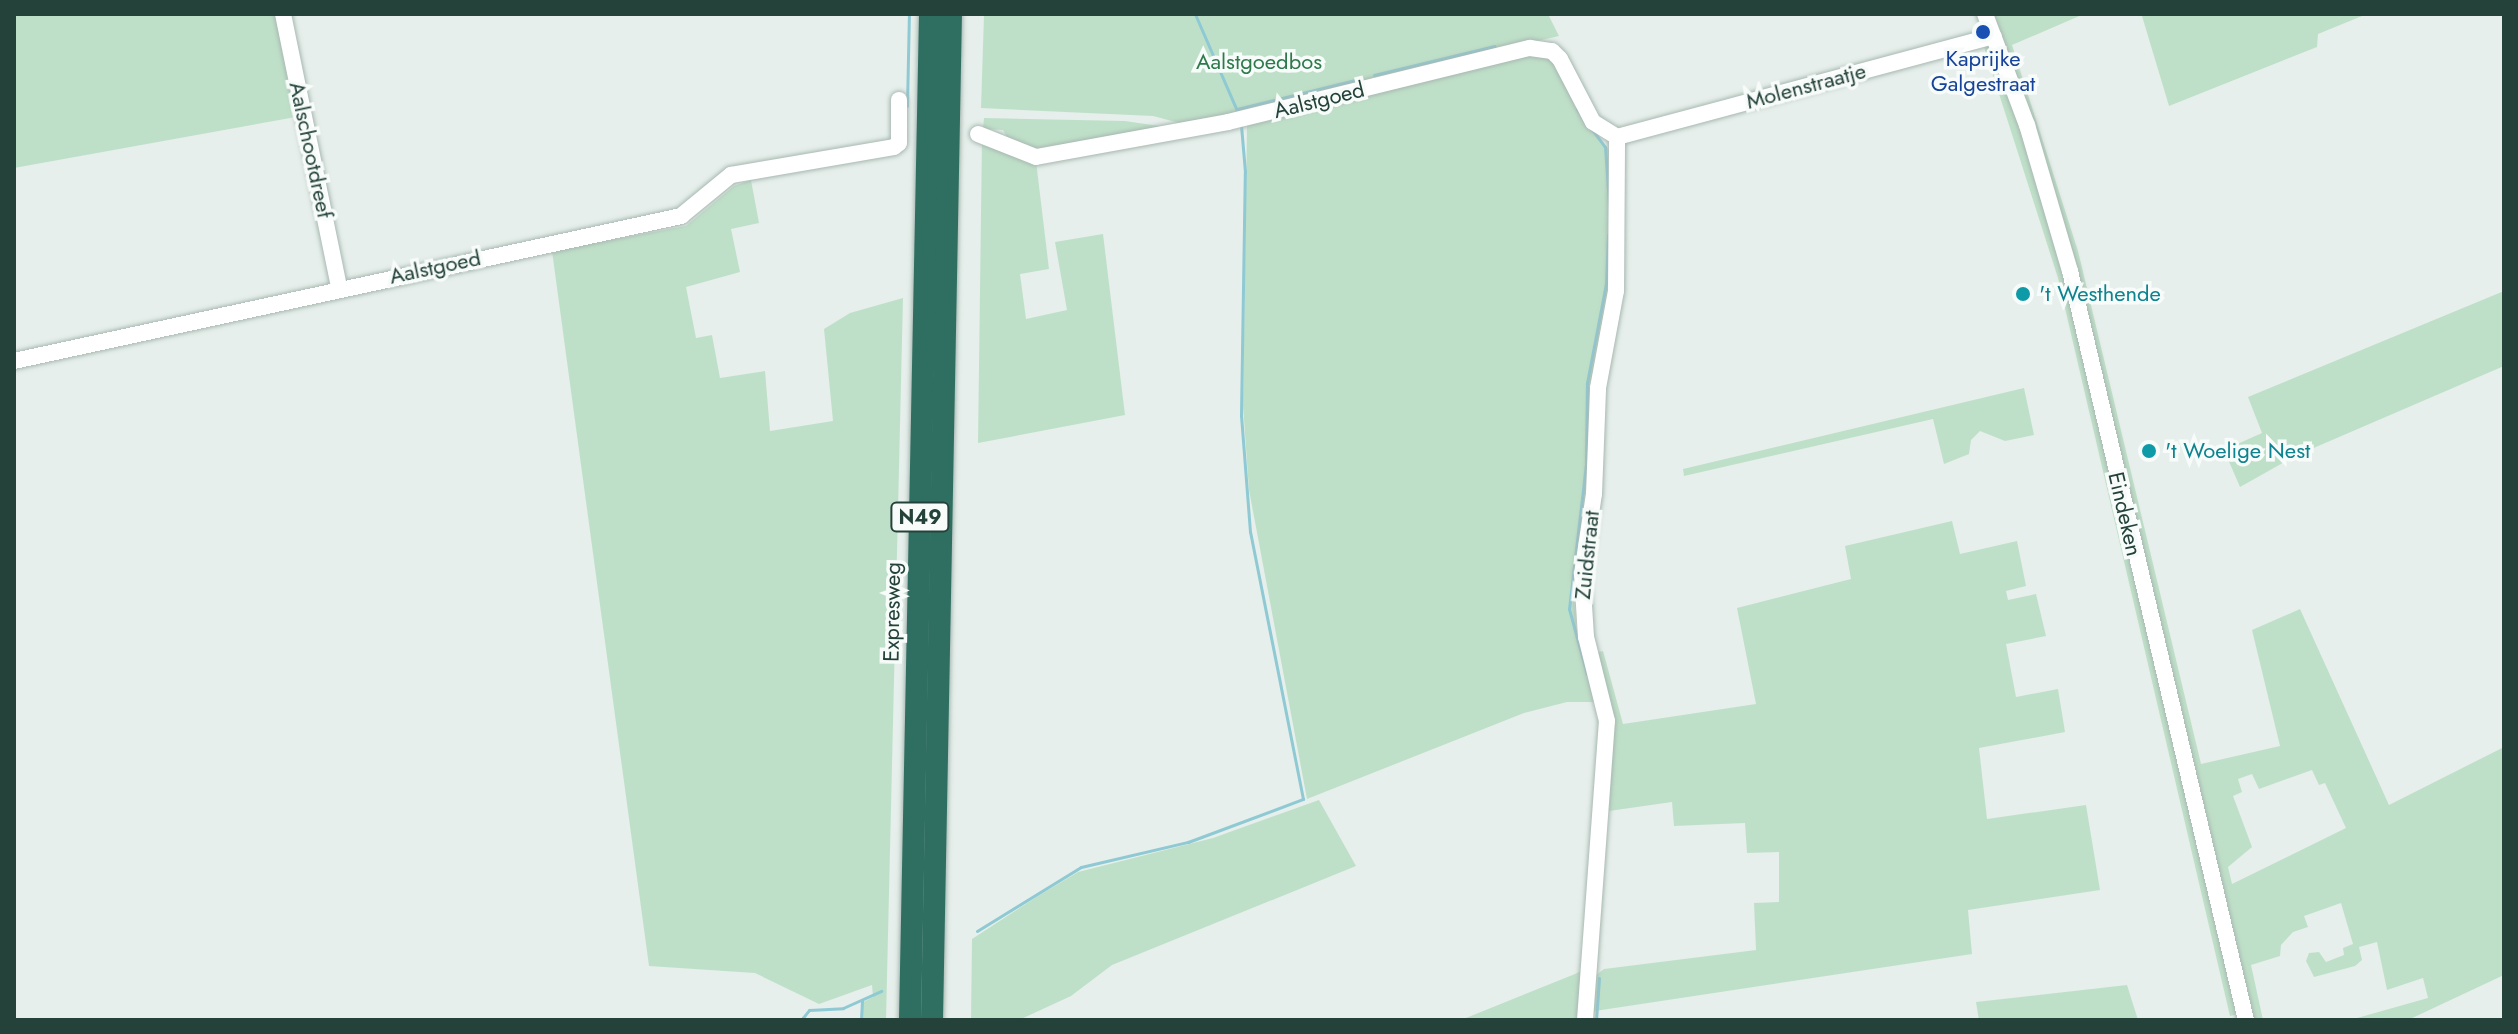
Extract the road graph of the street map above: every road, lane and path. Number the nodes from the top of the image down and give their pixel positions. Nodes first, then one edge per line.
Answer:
1 (283, 14) edge
2 (930, 14) edge
3 (951, 14) edge
4 (1985, 14) edge
5 (1994, 36) junction
6 (899, 100) dead end
7 (978, 134) dead end
8 (1617, 137) junction
9 (339, 287) junction
10 (14, 361) edge
11 (910, 1020) edge
12 (932, 1020) edge
13 (1585, 1020) edge
14 (2246, 1020) edge

1 - 9 street, Aalschootdreef
2 - 11 highway, Expresweg / N49
3 - 12 highway, N49
4 - 5 street, Eindeken
5 - 8 street, Molenstraatje
5 - 14 street, Eindeken
6 - 9 street, Aalstgoed
7 - 8 street, Aalstgoed
8 - 13 street, Zuidstraat
9 - 10 street, Aalstgoed

